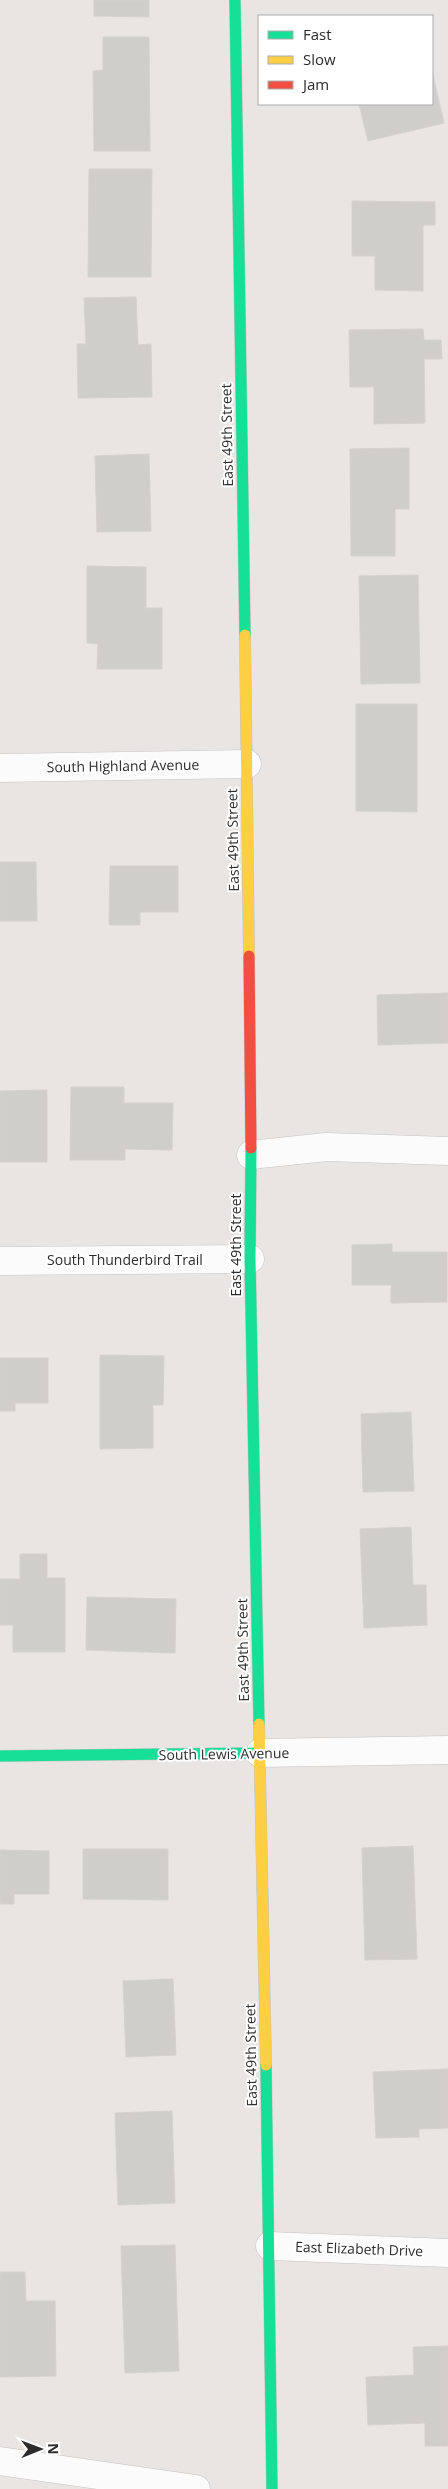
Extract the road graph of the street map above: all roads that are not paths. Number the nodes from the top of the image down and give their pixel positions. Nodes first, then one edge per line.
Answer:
1 (235, 0) edge
2 (247, 764) junction
3 (0, 768) edge
4 (448, 1151) edge
5 (251, 1155) junction
6 (250, 1259) junction
7 (0, 1261) edge
8 (448, 1750) edge
9 (260, 1753) junction
10 (0, 1756) edge
11 (270, 2246) junction
12 (448, 2253) edge
13 (0, 2461) edge
14 (196, 2489) edge
15 (272, 2489) edge

1 - 2 street, East 49th Street
2 - 3 street, South Highland Avenue
2 - 5 street, East 49th Street
4 - 5 street
5 - 6 street, East 49th Street
6 - 7 street, South Thunderbird Trail
6 - 9 street, East 49th Street
8 - 9 street, South Lewis Avenue
9 - 10 street, South Lewis Avenue
9 - 11 street, East 49th Street
11 - 12 street, East Elizabeth Drive
11 - 15 street, East 49th Street
13 - 14 street

